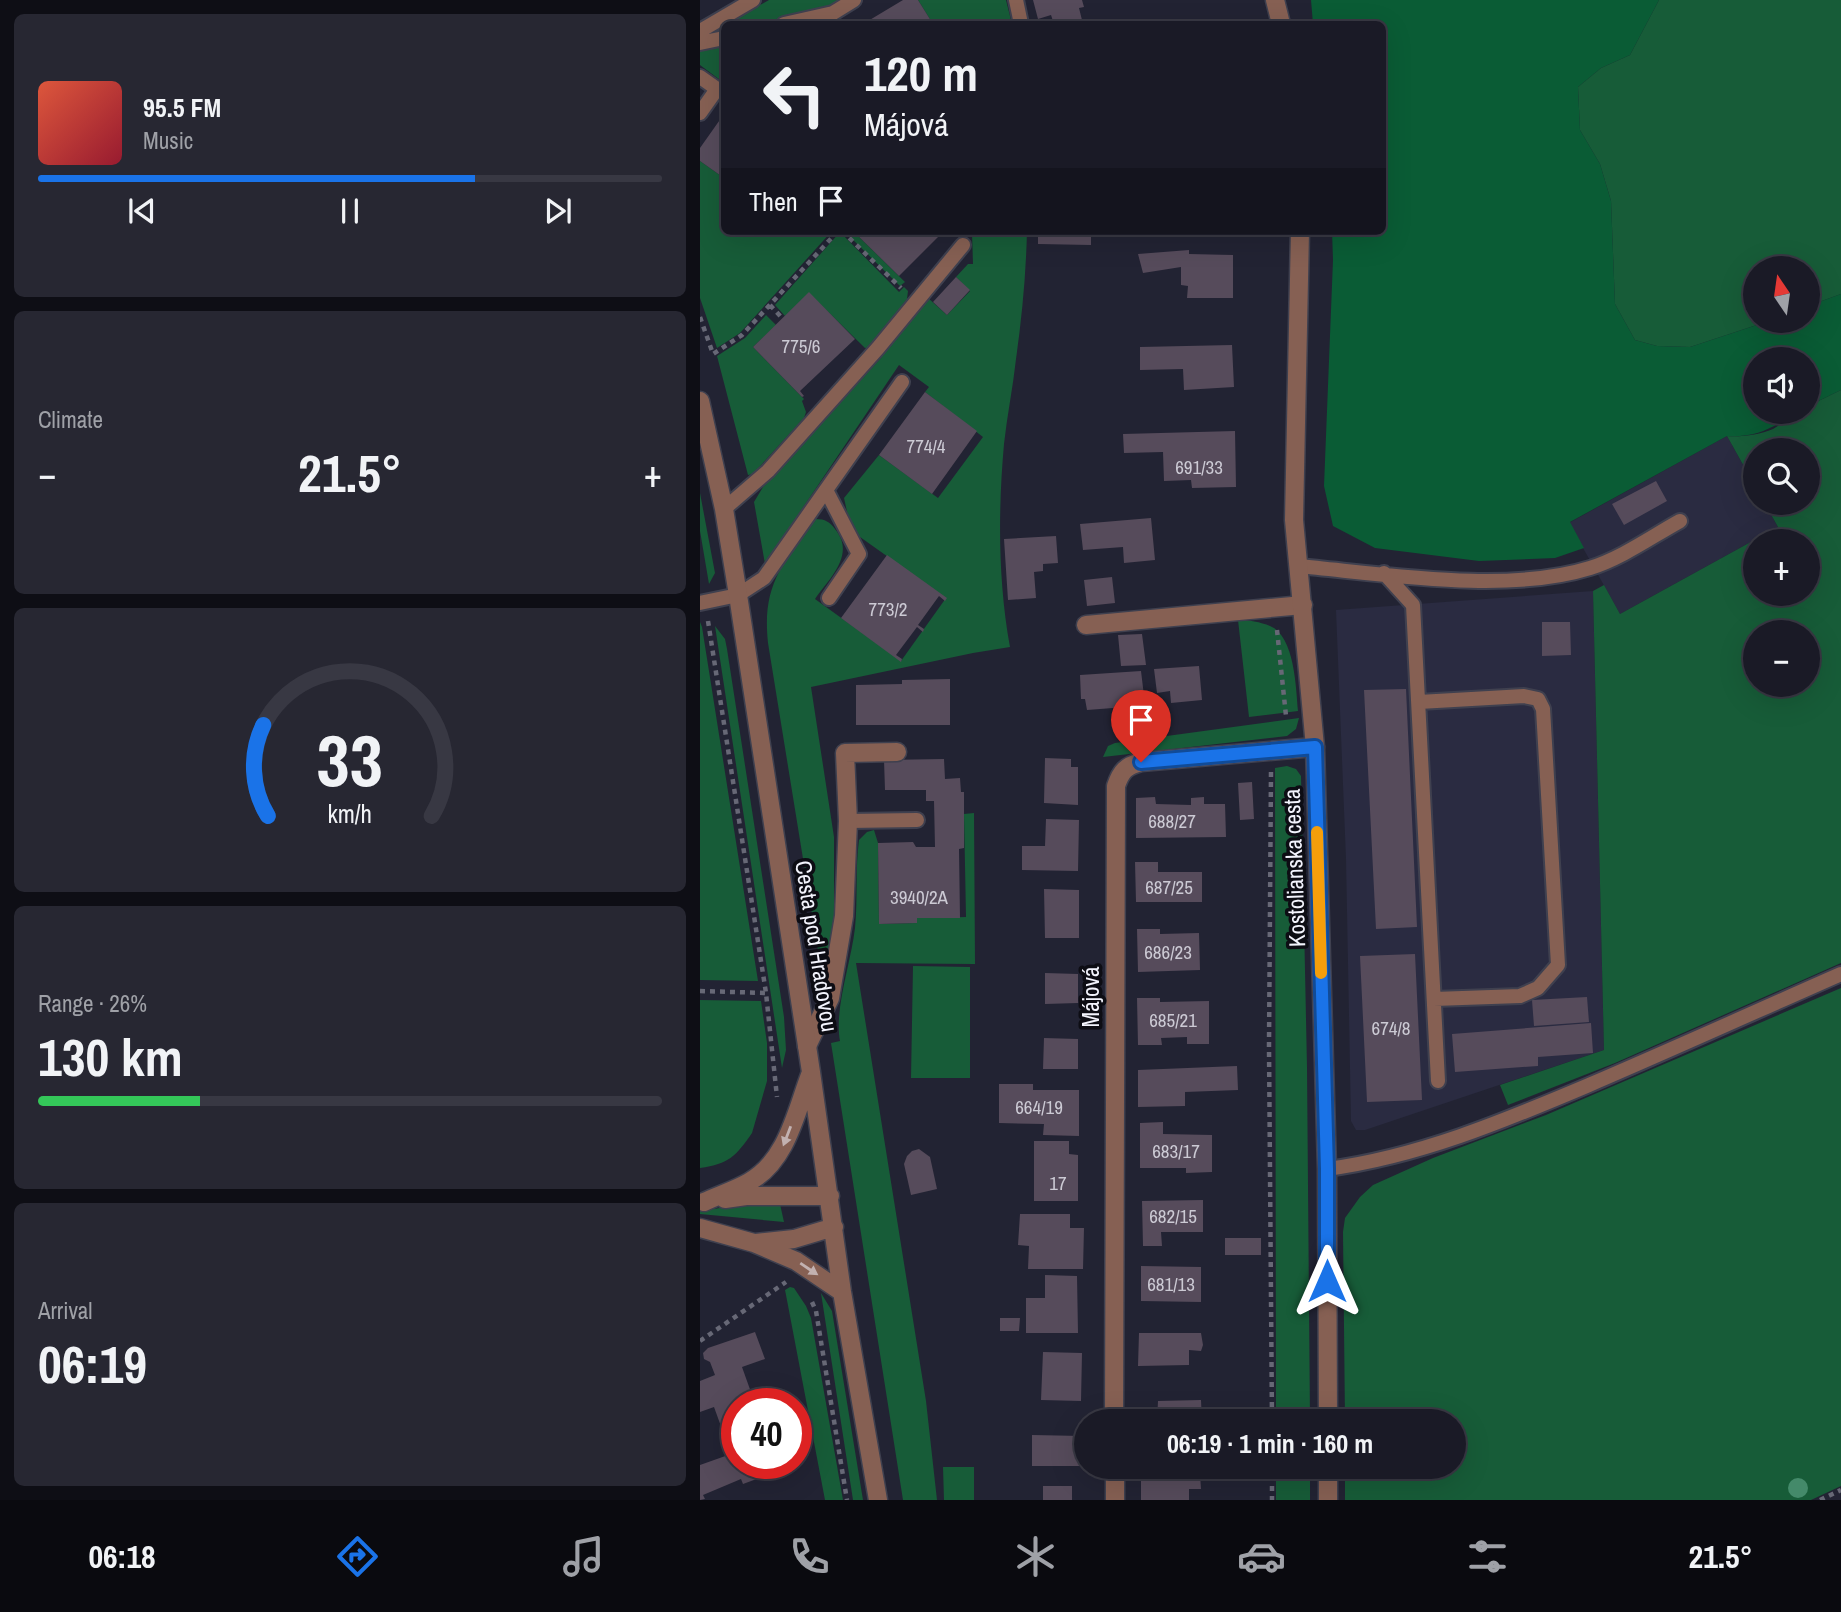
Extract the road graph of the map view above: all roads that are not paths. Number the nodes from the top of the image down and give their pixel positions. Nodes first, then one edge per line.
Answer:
1 (753, 0) edge
2 (854, 0) edge
3 (1016, 0) edge
4 (1275, 0) edge
5 (797, 21) edge
6 (1020, 21) edge
7 (1280, 21) edge
8 (700, 31) edge
9 (721, 39) edge
10 (700, 43) edge
11 (700, 77) edge
12 (700, 113) edge
13 (1300, 235) edge
14 (962, 245) dead end
15 (902, 382) dead end
16 (700, 401) edge
17 (826, 490) junction
18 (724, 509) junction
19 (1680, 521) dead end
20 (1298, 566) junction
21 (1384, 573) junction
22 (738, 595) junction
23 (829, 598) dead end
24 (702, 602) edge
25 (1303, 605) junction
26 (1086, 625) dead end
27 (1419, 702) junction
28 (1315, 747) junction
29 (897, 752) dead end
30 (916, 820) dead end
31 (848, 821) junction
32 (1841, 974) edge
33 (1434, 999) junction
34 (807, 1046) junction
35 (811, 1072) junction
36 (1438, 1082) dead end
37 (1327, 1169) junction
38 (830, 1196) junction
39 (702, 1202) edge
40 (834, 1227) junction
41 (700, 1228) edge
42 (754, 1243) junction
43 (842, 1292) junction
44 (1114, 1409) edge
45 (1328, 1409) edge
46 (1115, 1479) edge
47 (1328, 1479) edge
48 (878, 1500) edge
49 (1115, 1500) edge
50 (1328, 1500) edge

1 - 8 lane
2 - 5 lane
3 - 6 lane
4 - 7 street
9 - 10 lane
11 - 12 lane
13 - 20 street, Kostolianska cesta
14 - 18 lane
15 - 17 lane
16 - 18 street, Cesta pod Hradovou
17 - 22 lane
17 - 23 lane
18 - 22 street, Cesta pod Hradovou
19 - 21 lane
20 - 21 lane
20 - 25 street, Kostolianska cesta
21 - 27 lane
22 - 24 lane
22 - 34 street, Cesta pod Hradovou
25 - 26 street
25 - 28 street, Kostolianska cesta
27 - 33 lane
27 - 33 lane
28 - 37 street, Kostolianska cesta
28 - 44 street, Májová
29 - 31 street
30 - 31 lane
31 - 34 street
32 - 37 lane
33 - 36 lane
34 - 35 street, Cesta pod Hradovou
35 - 38 street, Cesta pod Hradovou
35 -> 39 street
37 - 45 street, Kostolianska cesta
38 - 39 street
38 - 40 street, Cesta pod Hradovou
40 - 42 street
40 - 43 street, Cesta pod Hradovou
41 - 42 street
42 -> 43 street
43 - 48 street, Cesta pod Hradovou
46 - 49 street
47 - 50 street

